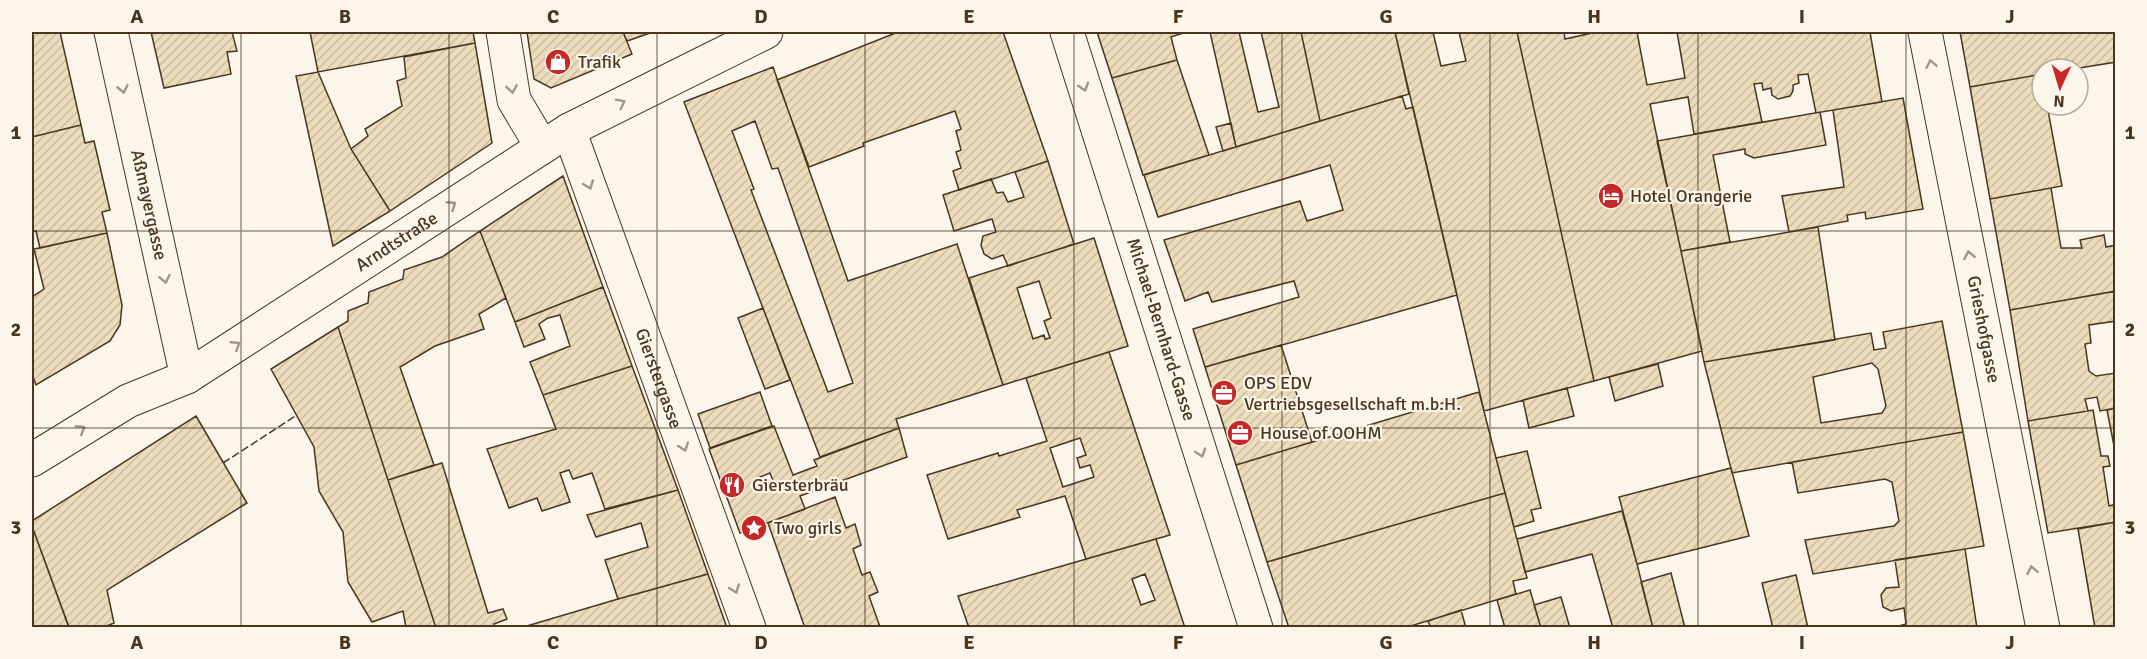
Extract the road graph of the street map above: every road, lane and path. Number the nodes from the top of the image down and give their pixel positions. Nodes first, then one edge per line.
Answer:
1 (111, 32) edge
2 (502, 32) edge
3 (766, 32) edge
4 (1067, 32) edge
5 (1925, 32) edge
6 (704, 46) edge
7 (555, 138) junction
8 (187, 377) junction
9 (32, 460) edge
10 (749, 627) edge
11 (1256, 627) edge
12 (2043, 627) edge

1 -> 8 street, Aßmayergasse
2 -> 7 street, Gierstergasse
3 - 6 street, Arndtstraße
4 -> 11 street, Michael-Bernhard-Gasse
12 -> 5 street, Grieshofgasse
7 -> 6 street, Arndtstraße
8 -> 7 street, Arndtstraße
7 -> 10 street, Gierstergasse
9 -> 8 street, Arndtstraße

